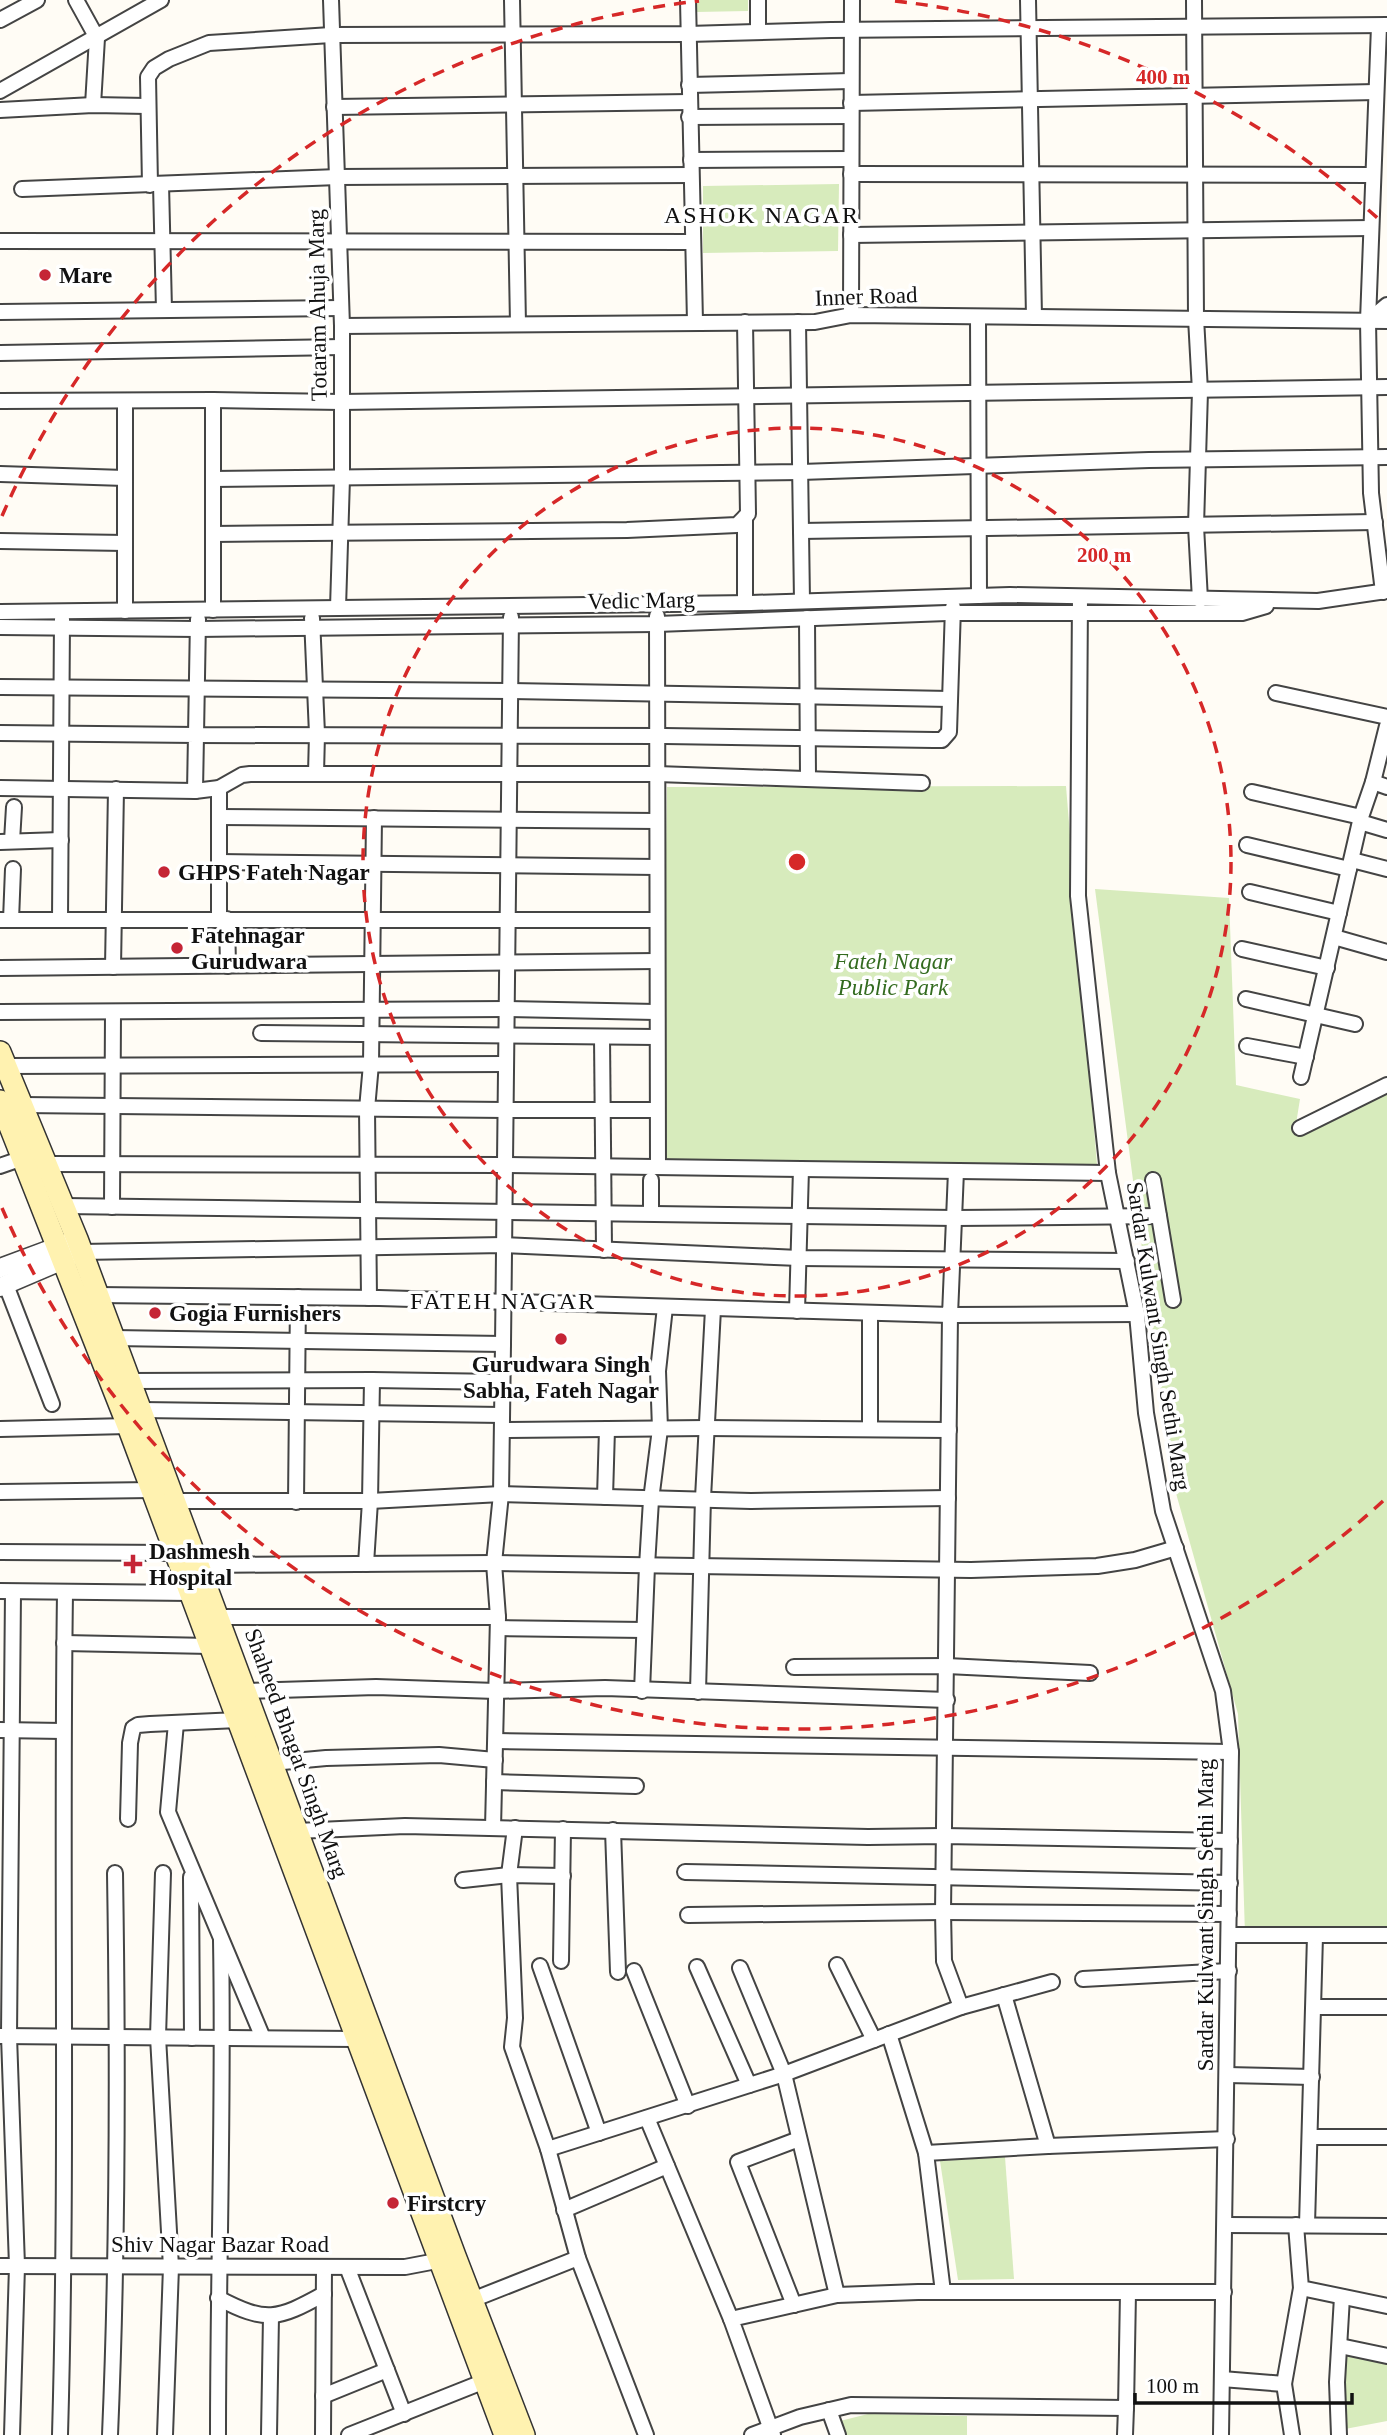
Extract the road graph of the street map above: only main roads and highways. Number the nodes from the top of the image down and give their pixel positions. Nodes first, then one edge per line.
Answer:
1 (3, 1059) edge
2 (6, 1106) edge
3 (70, 1250) junction
4 (135, 1418) junction
5 (447, 2259) junction
6 (505, 2435) edge
7 (524, 2435) edge

1 - 2 main road, Shaheed Bhagat Singh Marg
2 - 3 main road, Shaheed Bhagat Singh Marg
2 - 3 main road, Shaheed Bhagat Singh Marg
3 - 4 main road, Shaheed Bhagat Singh Marg
3 - 4 main road, Shaheed Bhagat Singh Marg
4 - 5 main road, Shaheed Bhagat Singh Marg
4 - 5 main road, Shaheed Bhagat Singh Marg
5 - 6 main road, Shaheed Bhagat Singh Marg
5 - 7 main road, Shaheed Bhagat Singh Marg

